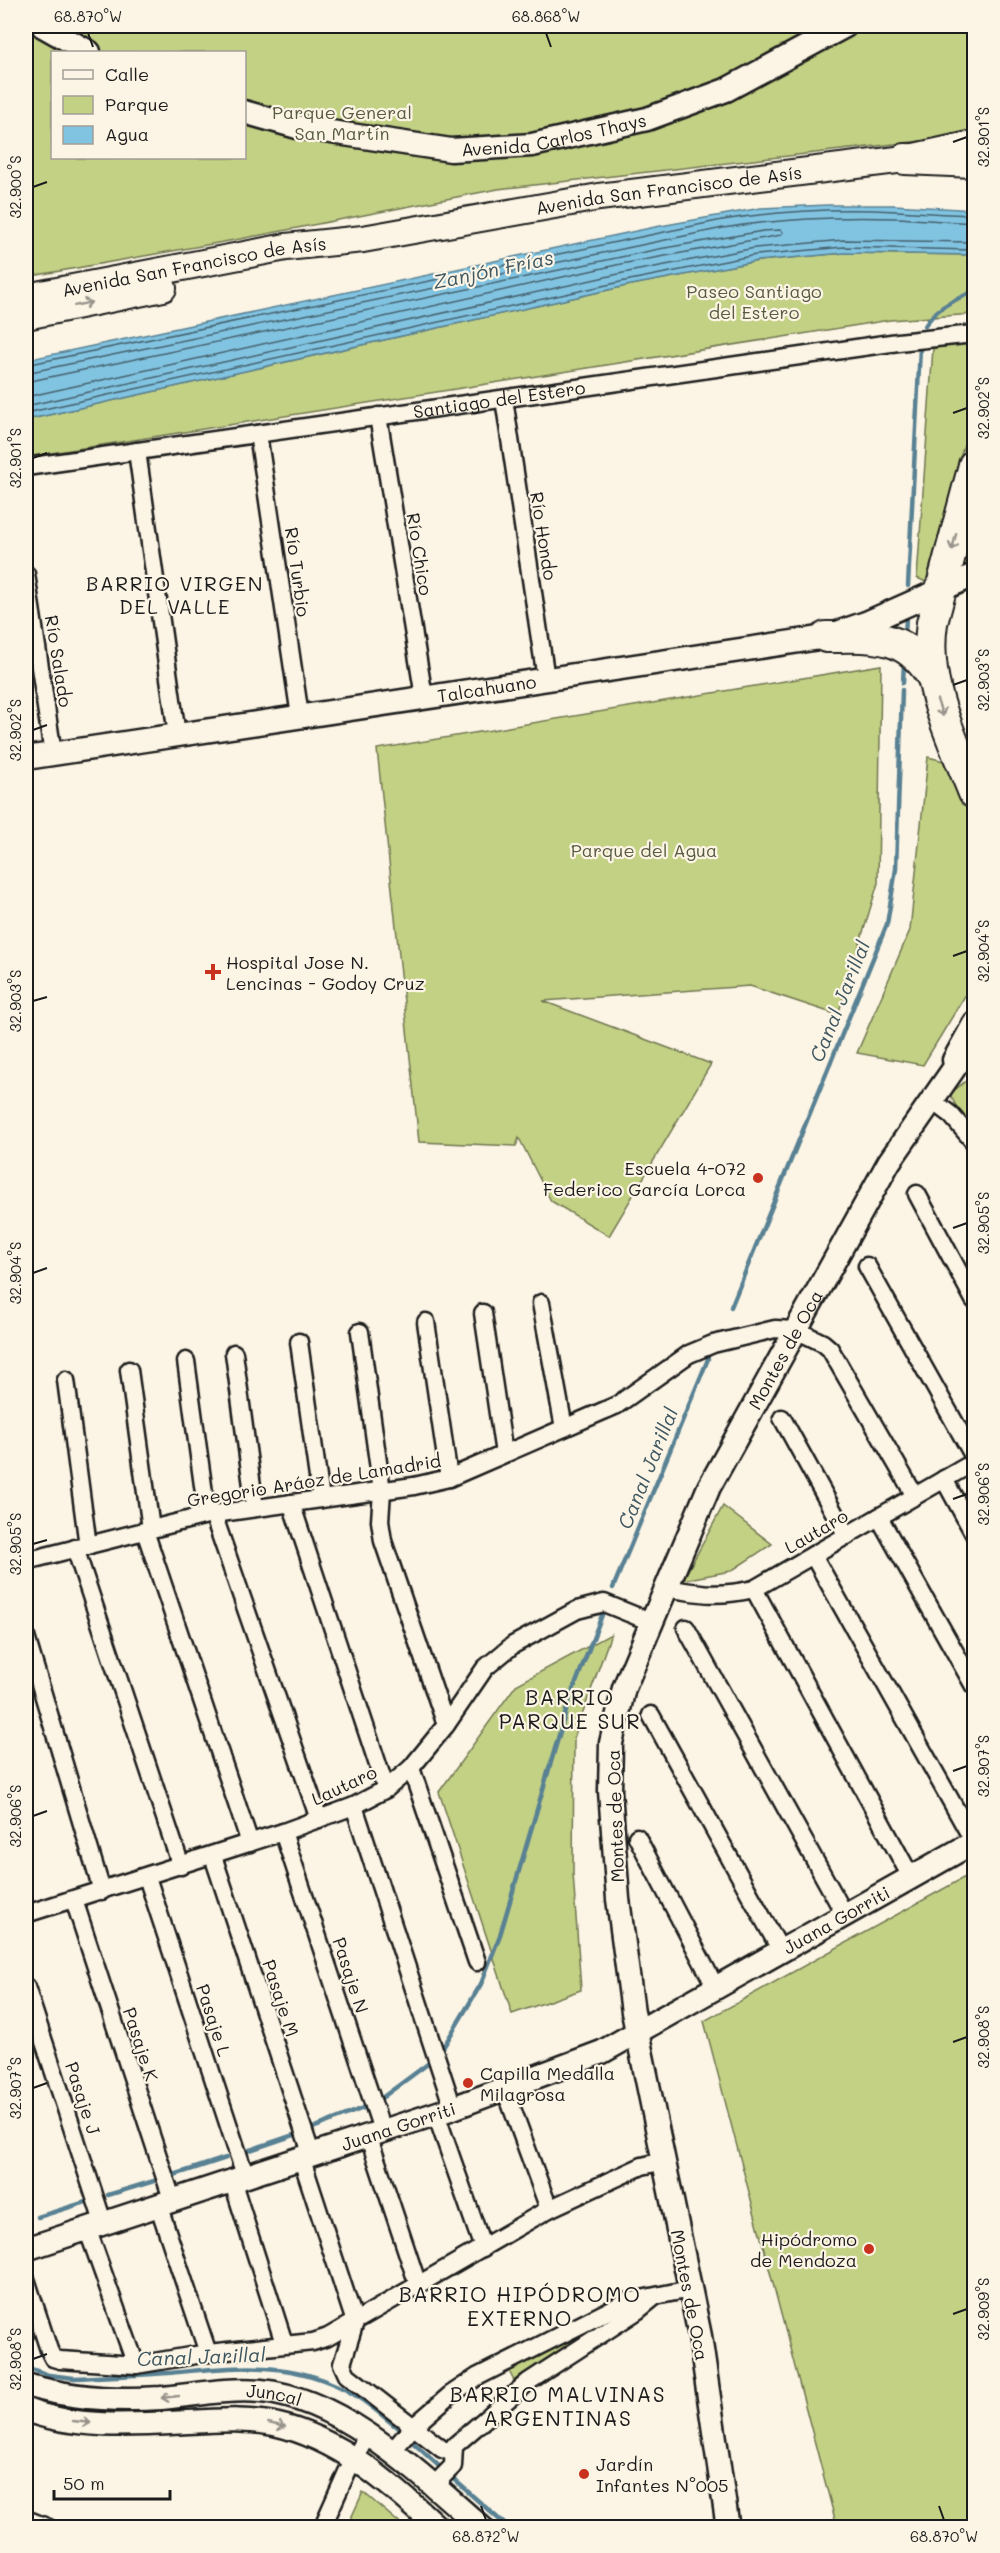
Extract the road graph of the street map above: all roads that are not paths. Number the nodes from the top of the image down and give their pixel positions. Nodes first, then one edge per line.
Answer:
1 (43, 26) edge
2 (845, 26) edge
3 (86, 51) edge
4 (246, 113) edge
5 (975, 144) edge
6 (905, 159) junction
7 (975, 162) edge
8 (363, 239) junction
9 (26, 297) edge
10 (26, 316) edge
11 (975, 334) edge
12 (504, 399) junction
13 (378, 416) junction
14 (258, 434) junction
15 (137, 451) junction
16 (975, 465) edge
17 (26, 467) edge
18 (26, 574) edge
19 (975, 575) edge
20 (941, 589) junction
21 (826, 636) junction
22 (931, 675) junction
23 (546, 679) junction
24 (424, 698) junction
25 (300, 716) junction
26 (177, 735) junction
27 (53, 754) junction
28 (26, 758) edge
29 (975, 793) edge
30 (975, 1024) edge
31 (975, 1048) edge
32 (931, 1100) junction
33 (975, 1142) edge
34 (916, 1194) dead end
35 (867, 1266) dead end
36 (975, 1300) edge
37 (541, 1303) dead end
38 (483, 1313) dead end
39 (426, 1322) dead end
40 (796, 1330) junction
41 (360, 1332) dead end
42 (299, 1342) dead end
43 (234, 1353) dead end
44 (186, 1361) dead end
45 (129, 1370) dead end
46 (66, 1380) dead end
47 (782, 1418) dead end
48 (564, 1428) junction
49 (504, 1454) junction
50 (975, 1456) edge
51 (975, 1462) edge
52 (449, 1478) junction
53 (944, 1479) junction
54 (381, 1491) junction
55 (915, 1496) junction
56 (321, 1499) junction
57 (291, 1503) junction
58 (255, 1508) junction
59 (210, 1514) junction
60 (879, 1517) junction
61 (148, 1530) junction
62 (975, 1534) edge
63 (847, 1536) junction
64 (81, 1547) junction
65 (813, 1555) junction
66 (26, 1561) edge
67 (666, 1588) junction
68 (754, 1589) junction
69 (651, 1622) junction
70 (686, 1628) dead end
71 (26, 1637) edge
72 (975, 1686) edge
73 (651, 1715) dead end
74 (446, 1725) junction
75 (411, 1768) junction
76 (386, 1789) junction
77 (354, 1806) junction
78 (319, 1819) junction
79 (284, 1832) junction
80 (637, 1837) dead end
81 (974, 1842) edge
82 (250, 1843) junction
83 (213, 1856) junction
84 (182, 1866) junction
85 (147, 1877) junction
86 (911, 1877) junction
87 (102, 1891) junction
88 (74, 1900) junction
89 (26, 1911) edge
90 (845, 1915) junction
91 (781, 1951) junction
92 (477, 1962) dead end
93 (26, 1987) edge
94 (716, 1988) junction
95 (636, 2032) junction
96 (505, 2089) junction
97 (444, 2111) junction
98 (375, 2133) junction
99 (306, 2155) junction
100 (664, 2162) junction
101 (238, 2178) junction
102 (165, 2202) junction
103 (549, 2209) junction
104 (95, 2225) junction
105 (483, 2248) junction
106 (26, 2249) edge
107 (26, 2279) edge
108 (418, 2285) junction
109 (690, 2289) junction
110 (656, 2296) junction
111 (354, 2322) junction
112 (284, 2343) junction
113 (208, 2353) junction
114 (136, 2365) junction
115 (26, 2385) edge
116 (26, 2410) edge
117 (413, 2427) junction
118 (368, 2434) junction
119 (393, 2451) junction
120 (453, 2453) junction
121 (354, 2459) junction
122 (439, 2490) junction
123 (26, 2519) edge
124 (49, 2528) edge
125 (322, 2528) edge
126 (438, 2528) edge
127 (482, 2528) edge
128 (728, 2528) edge

1 - 3 street
2 - 4 street, Avenida Carlos Thays
5 - 6 main road, Avenida San Francisco de Asís
6 - 7 highway
6 - 8 main road, Avenida San Francisco de Asís
8 - 9 main road, Avenida San Francisco de Asís
10 -> 8 main road, Avenida San Francisco de Asís
11 - 12 street, Santiago del Estero
12 - 13 street, Santiago del Estero
12 - 23 street, Río Hondo
13 - 14 street, Santiago del Estero
13 - 24 street, Río Chico
14 - 15 street, Santiago del Estero
14 - 25 street, Río Turbio
15 - 17 street, Santiago del Estero
15 - 26 street
16 -> 20 highway
18 - 27 street, Río Salado
19 - 20 street
20 - 21 street, Talcahuano
20 - 22 highway
21 - 22 highway
21 - 23 street, Talcahuano
22 -> 29 highway
23 - 24 street, Talcahuano
24 - 25 street, Talcahuano
25 - 26 street, Talcahuano
26 - 27 street, Talcahuano
27 - 28 street, Talcahuano
30 - 32 street, Montes de Oca
31 - 32 street, Montes de Oca
32 - 33 street
32 - 40 street, Montes de Oca
34 - 36 street
35 - 50 street
37 - 48 street
38 - 49 street
39 - 52 street
40 - 48 street, Gregorio Aráoz de Lamadrid
40 - 55 street
40 - 67 street, Montes de Oca
41 - 54 street
42 - 56 street
43 - 58 street
44 - 59 street
45 - 61 street
46 - 64 street
47 - 63 street
48 - 49 street, Gregorio Aráoz de Lamadrid
49 - 52 street, Gregorio Aráoz de Lamadrid
51 - 53 street, Lautaro
52 - 54 street, Gregorio Aráoz de Lamadrid
53 - 55 street, Lautaro
53 - 62 street
54 - 56 street, Gregorio Aráoz de Lamadrid
54 - 74 street
55 - 60 street, Lautaro
56 - 57 street, Gregorio Aráoz de Lamadrid
57 - 58 street, Gregorio Aráoz de Lamadrid
57 - 76 street
58 - 59 street, Gregorio Aráoz de Lamadrid
59 - 61 street, Gregorio Aráoz de Lamadrid
59 - 78 street
60 - 63 street, Lautaro
60 - 72 street
61 - 64 street, Gregorio Aráoz de Lamadrid
61 - 82 street
63 - 65 street, Lautaro
64 - 66 street, Gregorio Aráoz de Lamadrid
64 - 84 street
65 - 68 street, Lautaro
65 - 81 street
67 - 68 street, Lautaro
67 - 69 street, Montes de Oca
68 - 86 street
69 - 74 street, Lautaro
69 - 95 street, Montes de Oca
70 - 90 street
71 - 87 street
73 - 91 street
74 - 75 street, Lautaro
75 - 76 street, Lautaro
75 - 92 street
76 - 77 street, Lautaro
77 - 78 street, Lautaro
77 - 97 street
78 - 79 street, Lautaro
79 - 82 street, Lautaro
79 - 98 street, Pasaje N
80 - 94 street
81 - 86 street, Juana Gorriti
82 - 83 street, Lautaro
83 - 84 street, Lautaro
83 - 99 street, Pasaje M
84 - 85 street, Lautaro
85 - 87 street, Lautaro
85 - 101 street, Pasaje L
86 - 90 street, Juana Gorriti
87 - 88 street, Lautaro
88 - 89 street, Lautaro
88 - 102 street, Pasaje K
90 - 91 street, Juana Gorriti
91 - 94 street, Juana Gorriti
93 - 104 street, Pasaje J
94 - 95 street, Juana Gorriti
95 - 96 street, Juana Gorriti
95 - 100 street, Montes de Oca
96 - 97 street, Juana Gorriti
96 - 103 street
97 - 98 street, Juana Gorriti
97 - 105 street
98 - 99 street, Juana Gorriti
98 - 108 street, Pasaje N
99 - 101 street, Juana Gorriti
99 - 111 street, Pasaje M
100 - 103 street
100 - 109 street, Montes de Oca
101 - 102 street, Juana Gorriti
101 - 112 street, Pasaje L
102 - 104 street, Juana Gorriti
102 - 113 street, Pasaje K
103 - 105 street
104 - 106 street, Juana Gorriti
104 - 114 street, Pasaje J
105 - 108 street
107 - 114 street
108 - 111 street
109 - 110 street
109 - 128 street, Montes de Oca
110 - 117 street
110 - 120 street
111 - 112 street
111 - 117 street
112 - 113 street
113 - 114 street
118 -> 115 street, Juncal
116 -> 121 street, Juncal
117 - 119 street
117 - 120 street
118 - 119 street, Juncal
118 - 121 street
119 - 122 street, Juncal
120 - 122 street
121 - 125 street
121 - 126 street, Juncal
122 - 127 street, Juncal
123 - 124 street

